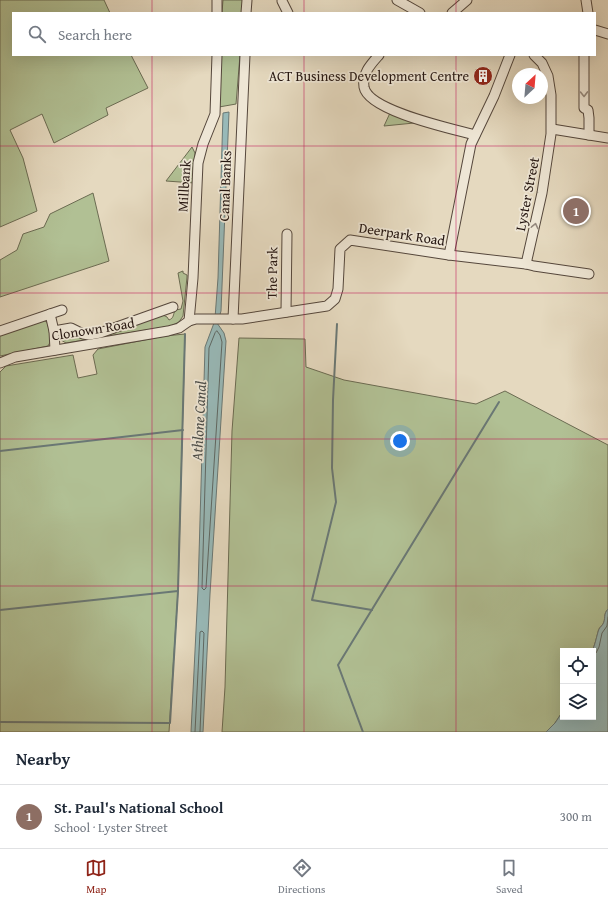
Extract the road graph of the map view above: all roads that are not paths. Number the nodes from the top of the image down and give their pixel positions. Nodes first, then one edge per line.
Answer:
1 (217, 0) edge
2 (248, 0) edge
3 (397, 0) edge
4 (467, 0) edge
5 (586, 0) edge
6 (282, 1) edge
7 (217, 12) edge
8 (246, 12) edge
9 (288, 12) edge
10 (415, 12) edge
11 (453, 12) edge
12 (588, 12) edge
13 (596, 30) edge
14 (608, 34) edge
15 (217, 56) edge
16 (244, 56) edge
17 (379, 56) edge
18 (535, 56) edge
19 (584, 56) edge
20 (509, 59) edge
21 (552, 129) junction
22 (475, 135) junction
23 (588, 135) junction
24 (608, 138) edge
25 (287, 234) dead end
26 (449, 255) junction
27 (526, 264) junction
28 (589, 274) dead end
29 (173, 307) dead end
30 (62, 310) dead end
31 (286, 312) junction
32 (50, 314) junction
33 (229, 319) junction
34 (189, 321) junction
35 (0, 331) edge
36 (54, 331) junction
37 (55, 350) junction
38 (0, 363) edge

1 - 7 street
2 - 8 street
3 - 10 street
4 - 11 street
5 - 12 street
6 - 9 street
13 - 14 street
15 - 34 street, Millbank
16 - 33 street, Canal Banks
17 - 22 street
18 - 21 street, Lyster Street
19 -> 23 street
20 - 22 street
21 - 23 street
27 -> 21 street, Lyster Street
22 - 26 street
23 - 24 street
25 - 31 street, The Park
26 - 27 street, Deerpark Road
26 - 31 street, Deerpark Road
27 - 28 street, Deerpark Road
29 - 36 street
30 - 32 street
31 - 33 street, Deerpark Road
32 - 35 street
32 - 36 street
33 - 34 street, Deerpark Road
34 - 37 street, Clonown Road
36 - 37 street
37 - 38 street, Clonown Road

